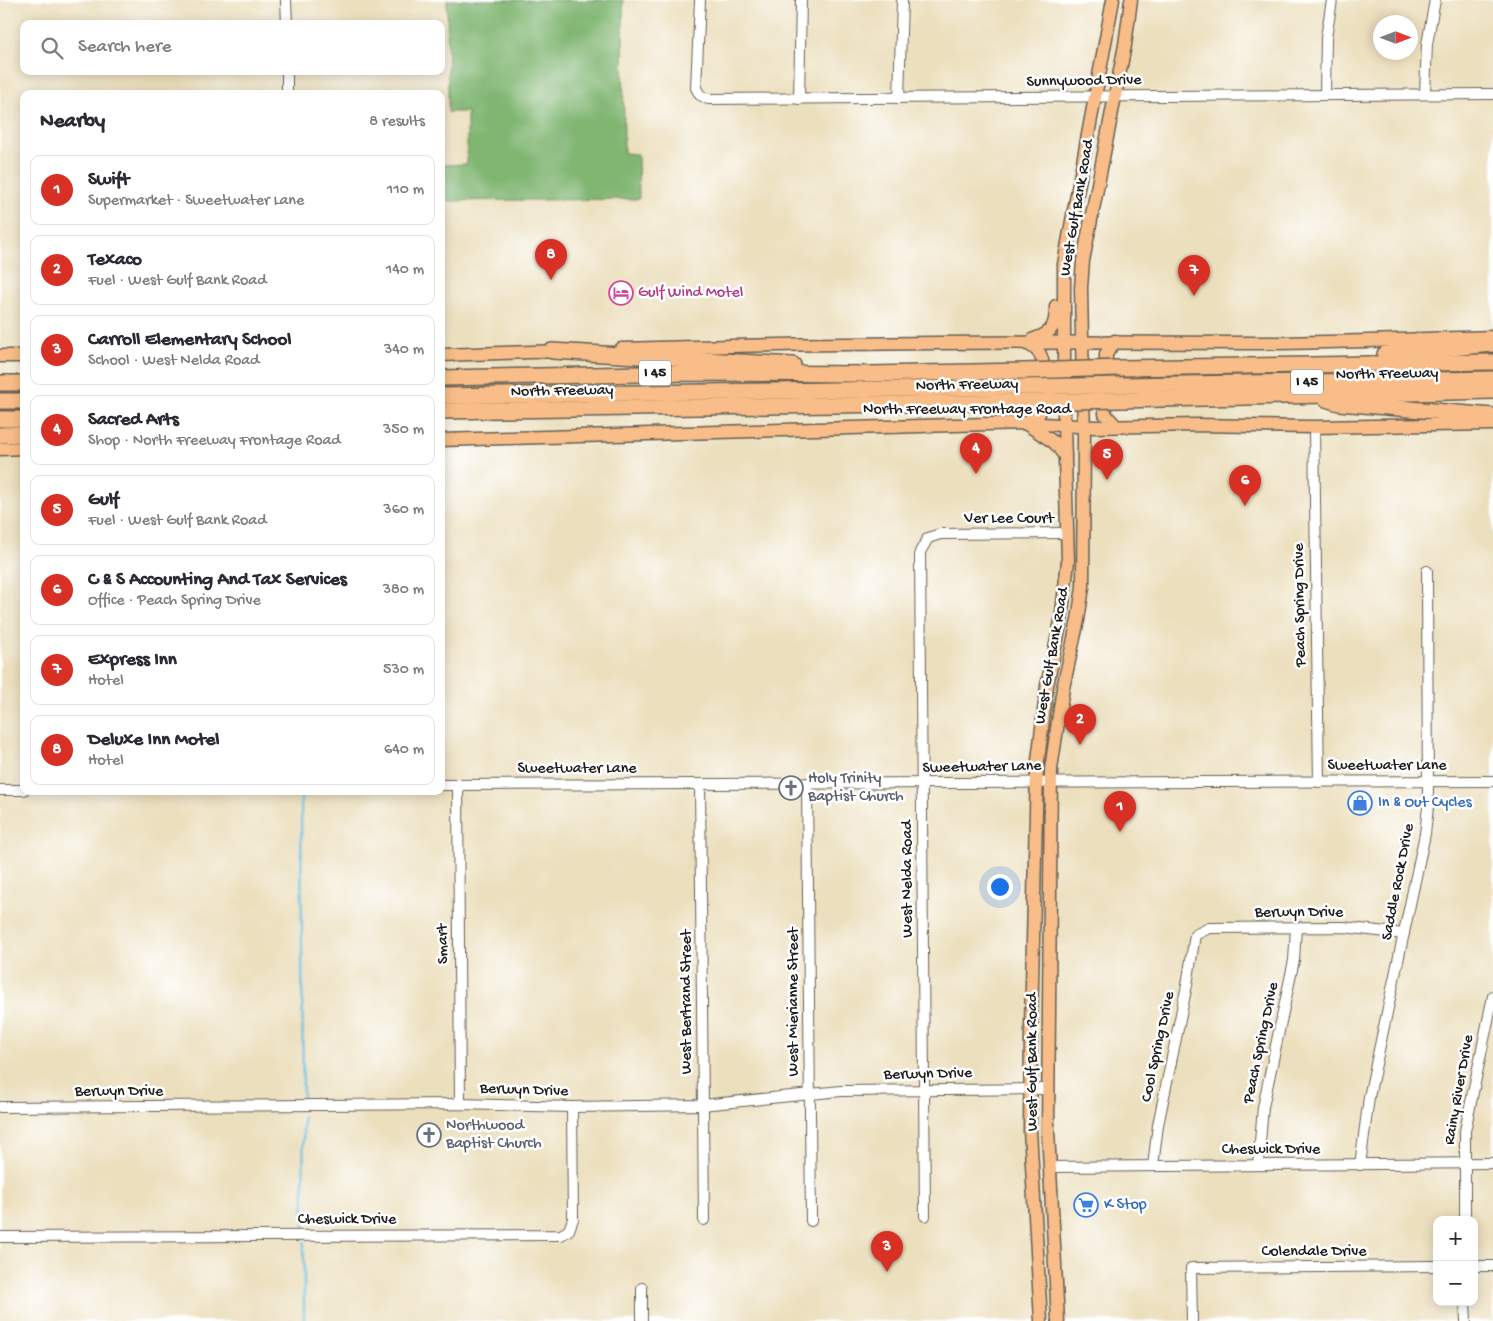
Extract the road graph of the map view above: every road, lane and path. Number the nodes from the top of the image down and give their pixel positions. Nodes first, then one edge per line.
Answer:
1 (286, 0) edge
2 (700, 0) edge
3 (801, 0) edge
4 (902, 0) edge
5 (1114, 0) edge
6 (1131, 0) edge
7 (1332, 0) edge
8 (1435, 0) edge
9 (287, 20) edge
10 (287, 75) edge
11 (288, 90) edge
12 (1425, 94) junction
13 (1493, 94) edge
14 (1325, 95) junction
15 (1096, 96) junction
16 (1115, 96) junction
17 (899, 98) junction
18 (799, 99) junction
19 (1071, 221) junction
20 (1090, 224) junction
21 (1064, 291) junction
22 (1493, 337) edge
23 (1115, 341) junction
24 (1022, 342) junction
25 (1064, 342) junction
26 (1083, 342) junction
27 (1493, 344) edge
28 (552, 351) junction
29 (445, 354) edge
30 (0, 356) edge
31 (20, 356) edge
32 (1493, 362) edge
33 (1275, 365) junction
34 (869, 374) junction
35 (445, 378) edge
36 (1493, 379) edge
37 (0, 382) edge
38 (20, 382) edge
39 (1493, 391) edge
40 (1121, 392) junction
41 (1310, 394) junction
42 (445, 396) edge
43 (0, 401) edge
44 (20, 401) edge
45 (445, 411) edge
46 (1493, 416) edge
47 (0, 419) edge
48 (20, 419) edge
49 (1025, 423) junction
50 (1064, 424) junction
51 (1493, 424) edge
52 (1084, 426) junction
53 (1116, 426) junction
54 (1314, 428) junction
55 (20, 434) edge
56 (0, 435) edge
57 (445, 440) edge
58 (20, 448) edge
59 (0, 449) edge
60 (1066, 461) junction
61 (1083, 465) junction
62 (1068, 533) junction
63 (951, 534) joint
64 (1427, 571) dead end
65 (1429, 781) junction
66 (1493, 781) edge
67 (1319, 782) junction
68 (807, 783) junction
69 (1037, 783) junction
70 (1051, 783) junction
71 (458, 784) junction
72 (700, 784) junction
73 (922, 784) junction
74 (445, 785) edge
75 (0, 790) edge
76 (20, 790) edge
77 (1296, 928) junction
78 (1404, 934) junction
79 (1195, 935) joint
80 (1493, 996) edge
81 (1047, 1089) junction
82 (924, 1090) junction
83 (1029, 1090) junction
84 (810, 1093) junction
85 (460, 1104) junction
86 (702, 1105) junction
87 (0, 1107) edge
88 (572, 1108) junction
89 (1464, 1163) junction
90 (1493, 1163) edge
91 (1258, 1165) junction
92 (1360, 1165) junction
93 (1153, 1166) junction
94 (1050, 1167) junction
95 (925, 1216) dead end
96 (1465, 1216) edge
97 (704, 1220) dead end
98 (811, 1220) dead end
99 (0, 1237) edge
100 (1433, 1266) edge
101 (1478, 1266) edge
102 (1493, 1266) edge
103 (642, 1288) dead end
104 (1465, 1306) edge
105 (642, 1321) edge
106 (1041, 1321) edge
107 (1058, 1321) edge
108 (1192, 1321) edge
109 (1466, 1321) edge

1 - 9 street
2 - 18 street, Sunnywood Drive
3 - 18 street
4 - 17 street
5 - 15 main road, West Gulf Bank Road
6 - 16 main road, West Gulf Bank Road
7 - 14 street
8 - 12 street
10 - 11 street
12 - 13 street, Sunnywood Drive
12 - 14 street, Sunnywood Drive
14 - 16 street, Sunnywood Drive
15 - 16 street, Sunnywood Drive
15 - 17 street, Sunnywood Drive
15 - 19 main road, West Gulf Bank Road
16 - 20 main road, West Gulf Bank Road
17 - 18 street, Sunnywood Drive
19 - 20 main road
19 - 21 main road, West Gulf Bank Road
20 - 26 main road, West Gulf Bank Road
21 - 24 main road
21 - 25 main road, West Gulf Bank Road
22 - 23 main road
23 - 26 main road
23 - 53 main road
24 - 25 main road
24 - 28 main road
24 - 49 main road
25 - 26 main road
25 - 50 main road, West Gulf Bank Road
26 - 52 main road, West Gulf Bank Road
27 - 33 highway
28 - 29 main road
28 - 34 highway
30 - 31 main road
32 - 33 highway, North Freeway / I 45
33 - 34 highway, North Freeway / I 45, bridge
34 - 35 highway, North Freeway / I 45
36 - 40 highway, North Freeway / I 45
37 - 38 highway
39 - 41 highway, North Freeway / I 45
40 - 41 highway, North Freeway / I 45
40 - 42 highway, North Freeway / I 45, bridge
40 - 45 highway, North Freeway / I 45, bridge
41 - 46 highway
43 - 44 highway
47 - 48 highway
49 - 50 main road, North Freeway Frontage Road
49 - 57 main road, North Freeway Frontage Road
49 - 60 main road
50 - 52 main road, North Freeway Frontage Road
50 - 60 main road, West Gulf Bank Road
51 - 54 main road, North Freeway Frontage Road
52 - 53 main road, North Freeway Frontage Road
52 - 61 main road, West Gulf Bank Road
53 - 54 main road, North Freeway Frontage Road
54 - 67 street, Peach Spring Drive
55 - 56 highway
58 - 59 main road
60 - 61 main road
60 - 62 main road, West Gulf Bank Road
61 - 70 main road, West Gulf Bank Road
62 - 63 street, Ver Lee Court
62 - 69 main road, West Gulf Bank Road
63 - 73 street, West Nelda Road
64 - 65 street, Saddle Rock Drive
65 - 66 street, Sweetwater Lane
65 - 67 street, Sweetwater Lane
65 - 78 street, Saddle Rock Drive
67 - 70 street, Sweetwater Lane
68 - 72 street, Sweetwater Lane
68 - 73 street, Sweetwater Lane
68 - 84 street, West Mierianne Street
69 - 70 street, Sweetwater Lane
69 - 73 street, Sweetwater Lane
69 - 83 main road, West Gulf Bank Road
70 - 81 main road, West Gulf Bank Road
71 - 72 street, Sweetwater Lane
71 - 74 street, Sweetwater Lane
71 - 85 street, Smart
72 - 86 street, West Bertrand Street
73 - 82 street, West Nelda Road
75 - 76 street
77 - 78 street, Berwyn Drive
77 - 79 street, Berwyn Drive
77 - 91 street, Peach Spring Drive
78 - 92 street, Saddle Rock Drive
79 - 93 street, Cool Spring Drive
80 - 89 street, Rainy River Drive
81 - 83 street, Berwyn Drive
81 - 94 main road, West Gulf Bank Road
82 - 83 street, Berwyn Drive
82 - 84 street, Berwyn Drive
82 - 95 street, West Nelda Road
83 - 106 main road, West Gulf Bank Road
84 - 86 street, Berwyn Drive
84 - 98 street, West Mierianne Street
85 - 87 street, Berwyn Drive
85 - 88 street, Berwyn Drive
86 - 88 street, Berwyn Drive
86 - 97 street, West Bertrand Street
88 - 99 street, Cheswick Drive
89 - 90 street, Cheswick Drive
89 - 92 street, Cheswick Drive
89 - 96 street, Rainy River Drive
91 - 92 street, Cheswick Drive
91 - 93 street, Cheswick Drive
93 - 94 street, Cheswick Drive
94 - 107 main road, West Gulf Bank Road
100 - 108 street, Colendale Drive
101 - 102 street
103 - 105 street
104 - 109 street

